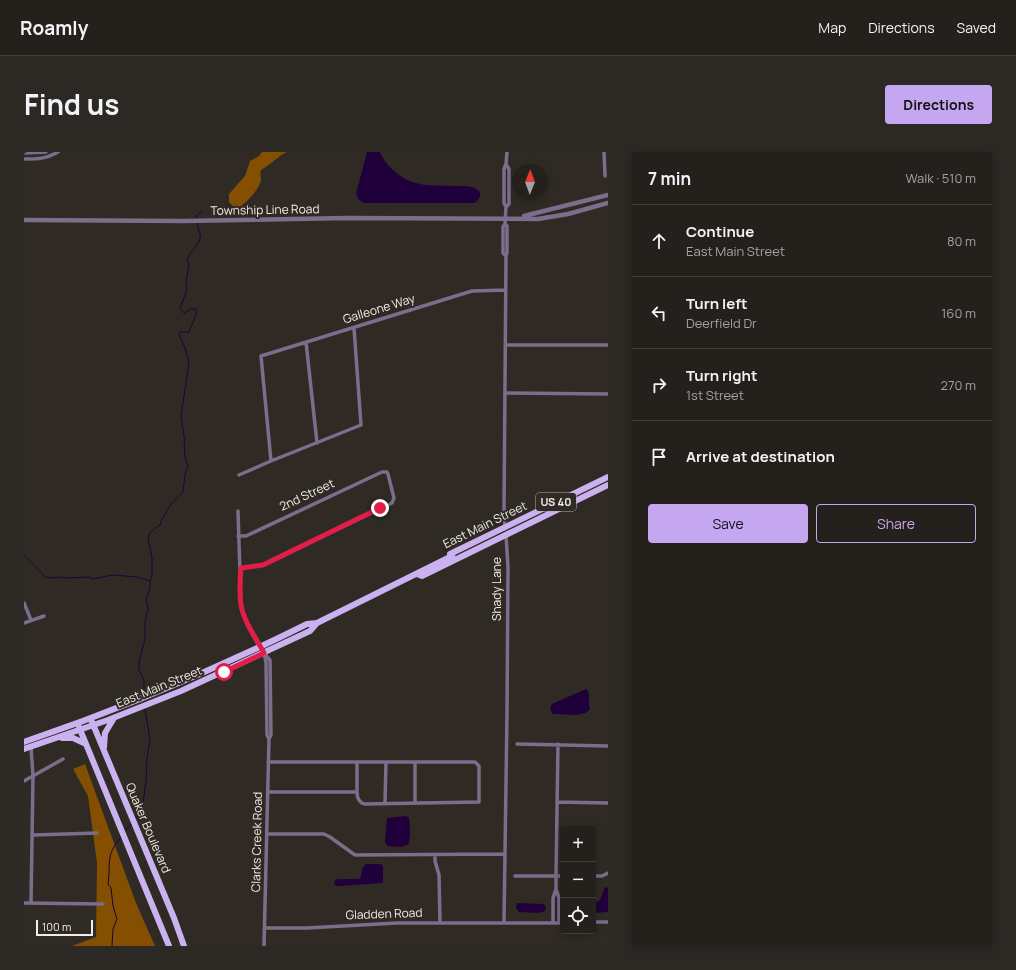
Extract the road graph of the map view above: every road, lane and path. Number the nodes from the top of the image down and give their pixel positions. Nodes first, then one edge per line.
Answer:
1 (46, 152) edge
2 (58, 152) edge
3 (507, 152) edge
4 (604, 152) edge
5 (24, 153) edge
6 (24, 159) edge
7 (605, 176) dead end
8 (608, 195) edge
9 (608, 203) edge
10 (506, 218) junction
11 (518, 218) junction
12 (24, 220) edge
13 (506, 290) junction
14 (354, 328) junction
15 (306, 342) junction
16 (505, 344) junction
17 (608, 345) edge
18 (504, 393) junction
19 (608, 394) edge
20 (317, 442) junction
21 (271, 461) junction
22 (240, 475) dead end
23 (608, 477) edge
24 (608, 485) edge
25 (238, 511) dead end
26 (505, 528) junction
27 (506, 535) junction
28 (238, 536) junction
29 (241, 568) junction
30 (417, 574) junction
31 (24, 603) edge
32 (44, 616) dead end
33 (31, 620) junction
34 (24, 622) edge
35 (262, 650) junction
36 (114, 718) junction
37 (91, 719) junction
38 (77, 724) junction
39 (94, 725) junction
40 (81, 730) junction
41 (58, 738) junction
42 (608, 740) edge
43 (24, 742) edge
44 (86, 744) junction
45 (517, 744) dead end
46 (558, 744) junction
47 (607, 746) edge
48 (31, 747) junction
49 (104, 748) junction
50 (24, 749) edge
51 (63, 759) dead end
52 (268, 762) junction
53 (357, 762) junction
54 (386, 762) junction
55 (415, 762) junction
56 (33, 776) junction
57 (24, 781) edge
58 (268, 792) junction
59 (357, 792) junction
60 (557, 802) junction
61 (608, 802) edge
62 (386, 803) junction
63 (415, 803) junction
64 (97, 833) dead end
65 (267, 834) junction
66 (33, 835) junction
67 (505, 854) junction
68 (435, 855) junction
69 (608, 873) edge
70 (516, 876) dead end
71 (556, 876) junction
72 (560, 876) edge
73 (596, 876) edge
74 (556, 889) junction
75 (560, 898) edge
76 (24, 903) edge
77 (31, 903) junction
78 (102, 904) dead end
79 (440, 922) junction
80 (504, 922) junction
81 (596, 922) edge
82 (608, 922) edge
83 (553, 923) junction
84 (560, 923) edge
85 (265, 928) junction
86 (169, 946) edge
87 (184, 946) edge
88 (264, 946) edge

1 - 5 street
2 - 6 street
3 - 10 street
4 - 7 street
8 - 11 street
9 - 11 street
10 - 11 street, Township Line Road
10 - 12 street, Township Line Road
10 - 13 street, Shady Lane
13 - 14 street, Galleone Way
13 - 16 street, Shady Lane
14 - 15 street, Galleone Way
14 - 20 street
15 - 20 street
15 - 21 street, Galleone Way
16 - 17 street
16 - 18 street, Shady Lane
18 - 19 street
18 - 26 street, Shady Lane
20 - 21 street
21 - 22 street
23 - 26 main road, East Main Street / US 40
24 - 27 main road, East Main Street / US 40
25 - 28 street
26 - 27 street, Shady Lane
26 - 30 main road, East Main Street / US 40
27 - 30 main road, East Main Street / US 40
27 - 67 street, Shady Lane
28 - 29 street
28 - 29 street, 2nd Street
29 - 35 street
30 - 35 main road, East Main Street / US 40
31 - 33 street
32 - 33 street
33 - 34 street
35 - 36 main road, East Main Street / US 40
35 - 37 main road, East Main Street / US 40
35 - 52 street, Clarks Creek Road
36 - 39 main road, East Main Street / US 40
36 - 49 main road
37 - 38 main road, East Main Street / US 40
37 - 39 main road, Quaker Boulevard
38 - 40 main road, Quaker Boulevard
38 - 43 main road, East Main Street / US 40
39 - 40 main road, East Main Street / US 40
39 - 49 main road, Quaker Boulevard
40 - 41 main road, East Main Street / US 40
40 - 44 main road, Quaker Boulevard
41 - 44 main road
41 - 48 main road, East Main Street / US 40
42 - 47 street
44 - 86 main road, Quaker Boulevard
45 - 46 street
46 - 47 street
46 - 60 street
48 - 50 main road, East Main Street / US 40
48 - 56 street
49 - 87 main road, Quaker Boulevard
51 - 56 street
52 - 53 street
52 - 58 street, Clarks Creek Road
53 - 54 street
53 - 59 street
54 - 55 street
54 - 62 street
55 - 63 street
55 - 63 street
56 - 57 street
56 - 66 street
58 - 59 street
58 - 65 street, Clarks Creek Road
59 - 62 street
60 - 61 street
60 - 71 street
62 - 63 street
64 - 66 street
65 - 68 street
65 - 85 street, Clarks Creek Road
66 - 77 street
67 - 68 street
67 - 80 street, Shady Lane
68 - 79 street
69 - 73 street
70 - 71 street
71 - 72 street
71 - 74 street
74 - 75 street
74 - 83 street
76 - 77 street
77 - 78 street
79 - 80 street, Gladden Road
79 - 85 street, Gladden Road
80 - 83 street, Gladden Road
81 - 82 street
83 - 84 street, Gladden Road
85 - 88 street, Clarks Creek Road

